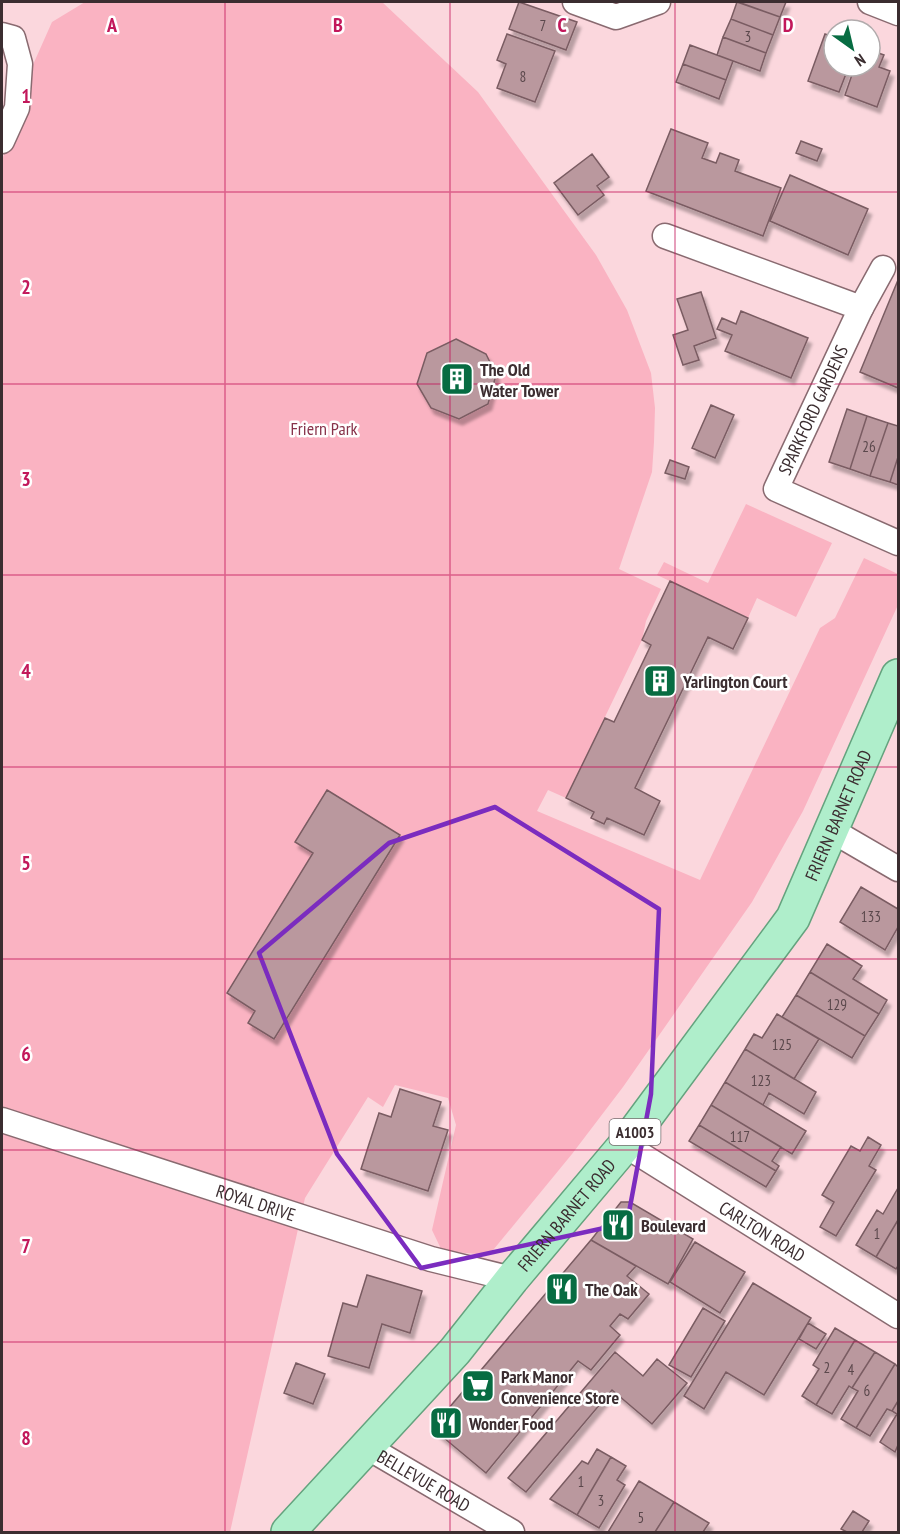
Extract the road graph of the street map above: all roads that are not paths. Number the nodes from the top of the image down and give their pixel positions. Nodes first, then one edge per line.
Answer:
1 (575, 2) edge
2 (658, 2) edge
3 (870, 2) edge
4 (898, 13) edge
5 (2, 34) edge
6 (2, 141) edge
7 (665, 236) dead end
8 (883, 268) dead end
9 (861, 308) junction
10 (898, 543) edge
11 (898, 676) edge
12 (831, 830) junction
13 (898, 869) edge
14 (2, 1120) edge
15 (626, 1146) junction
16 (513, 1279) junction
17 (898, 1316) edge
18 (367, 1447) junction
19 (288, 1533) edge
20 (512, 1533) edge

1 - 2 street
3 - 4 street
5 - 6 street
7 - 9 street
8 - 9 street, SPARKFORD GARDENS
9 - 10 street, SPARKFORD GARDENS
11 - 12 main road, FRIERN BARNET ROAD / A1003
12 - 13 street
12 - 15 main road, FRIERN BARNET ROAD / A1003
14 - 16 street, ROYAL DRIVE
15 - 16 main road, FRIERN BARNET ROAD / A1003
15 - 17 street, CARLTON ROAD
16 - 18 main road, FRIERN BARNET ROAD / A1003
18 - 19 main road, FRIERN BARNET ROAD / A1003
18 - 20 street, BELLEVUE ROAD

